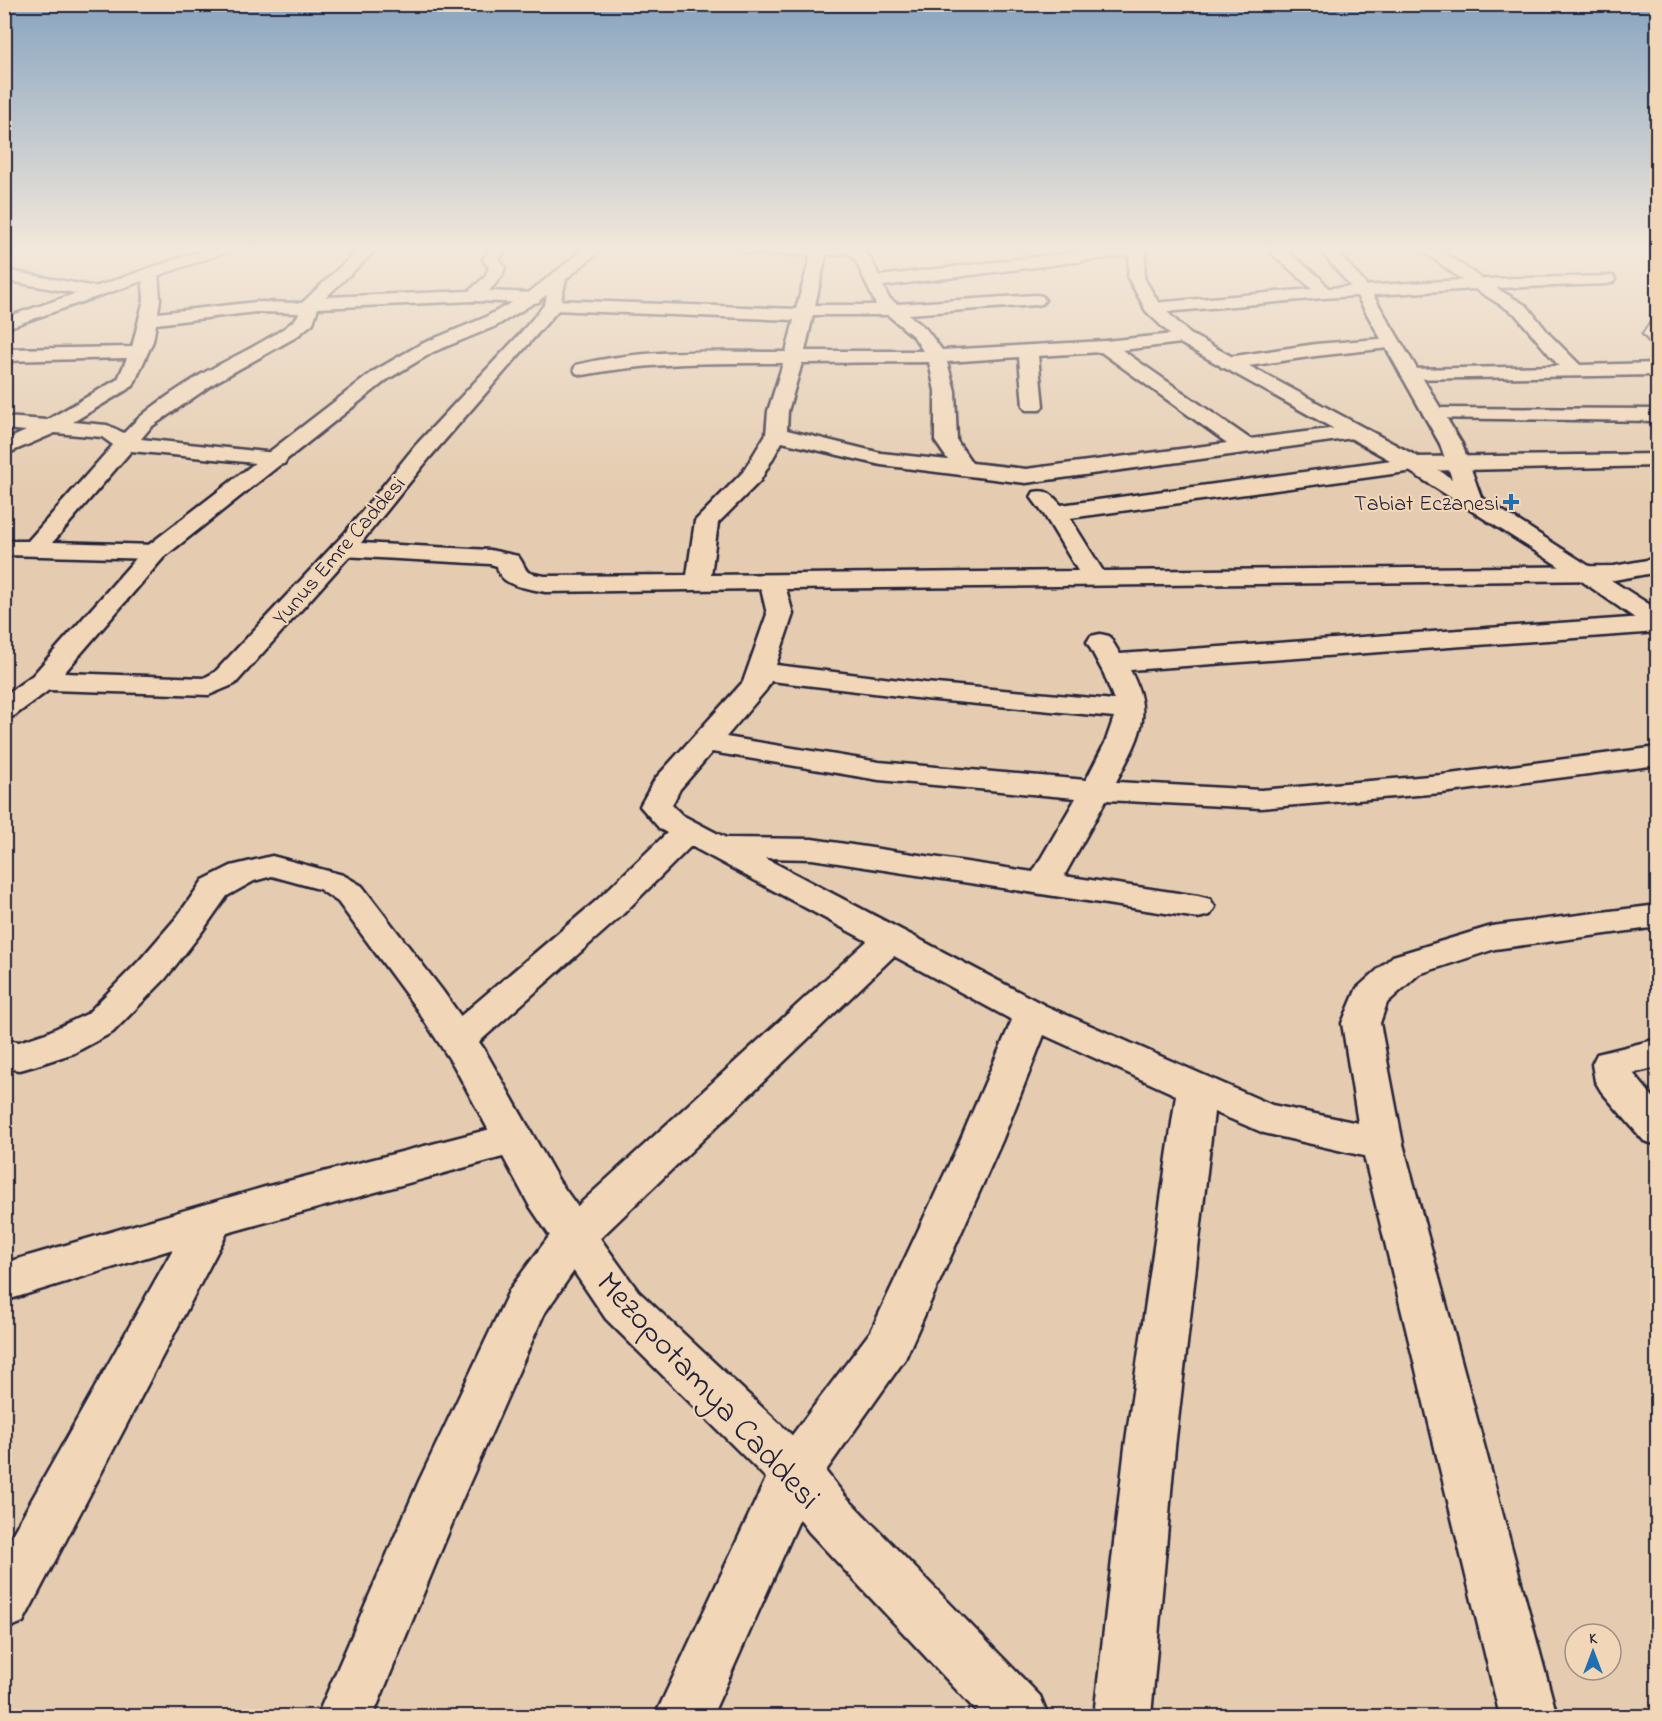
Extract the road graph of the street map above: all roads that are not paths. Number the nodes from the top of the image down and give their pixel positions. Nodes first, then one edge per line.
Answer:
1 (145, 328) edge
2 (296, 328) edge
3 (475, 328) edge
4 (524, 328) edge
5 (800, 328) edge
6 (914, 328) edge
7 (1174, 328) edge
8 (1384, 328) edge
9 (1536, 328) edge
10 (1656, 328) edge
11 (1184, 338) junction
12 (1658, 340) edge
13 (1392, 343) junction
14 (1105, 346) junction
15 (1028, 351) junction
16 (139, 352) junction
17 (4, 355) edge
18 (937, 357) junction
19 (794, 359) junction
20 (1228, 363) junction
21 (584, 369) dead end
22 (1658, 369) edge
23 (1575, 370) junction
24 (1411, 375) junction
25 (1033, 406) dead end
26 (1433, 414) junction
27 (1658, 415) edge
28 (4, 423) edge
29 (49, 428) junction
30 (1353, 432) junction
31 (776, 434) junction
32 (126, 444) junction
33 (1247, 447) junction
34 (4, 450) edge
35 (276, 459) junction
36 (1658, 460) edge
37 (1459, 462) junction
38 (1414, 465) junction
39 (965, 469) junction
40 (1026, 476) junction
41 (1472, 502) junction
42 (1055, 513) junction
43 (4, 549) edge
44 (34, 549) junction
45 (343, 549) junction
46 (155, 552) junction
47 (1658, 565) edge
48 (1585, 572) junction
49 (1095, 578) junction
50 (771, 581) junction
51 (698, 582) junction
52 (1658, 623) edge
53 (761, 671) junction
54 (43, 681) junction
55 (4, 710) edge
56 (1130, 710) junction
57 (705, 742) junction
58 (1658, 756) edge
59 (1096, 790) junction
60 (687, 831) junction
61 (719, 848) junction
62 (1042, 884) junction
63 (1198, 907) dead end
64 (1658, 916) edge
65 (891, 939) junction
66 (1032, 1015) junction
67 (457, 1040) junction
68 (1658, 1053) edge
69 (4, 1054) edge
70 (1197, 1088) junction
71 (1658, 1130) edge
72 (514, 1139) junction
73 (1382, 1144) junction
74 (211, 1221) junction
75 (574, 1236) junction
76 (4, 1282) edge
77 (795, 1472) junction
78 (4, 1603) edge
79 (345, 1716) edge
80 (683, 1716) edge
81 (1020, 1716) edge
82 (1122, 1716) edge
83 (1529, 1716) edge

1 - 16 street
2 - 32 street
3 - 35 street
4 - 45 street, Yunus Emre Caddesi
5 - 19 street
6 - 18 street
7 - 11 street
8 - 13 street
9 - 23 street
10 - 12 street
11 - 14 street
11 - 20 street
13 - 20 street
13 - 24 street
14 - 15 street
14 - 33 street
15 - 18 street
15 - 25 street
16 - 17 street
16 - 29 street
18 - 19 street
18 - 39 street
19 - 21 street
19 - 31 street
20 - 30 street
22 - 23 street
23 - 24 street
24 - 26 street
26 - 27 street
26 - 37 street
28 - 29 street
29 - 32 street
29 - 34 street
30 - 33 street
30 - 38 street
31 - 39 street
31 - 51 street
32 - 35 street
32 - 44 street
33 - 40 street
35 - 46 street
36 - 37 street
37 - 38 street
37 - 41 street
38 - 41 street
38 - 42 street
39 - 40 street
40 - 42 street
41 - 48 street
42 - 49 street
43 - 44 street
44 - 46 street
45 - 51 street
45 - 54 street, Yunus Emre Caddesi
46 - 54 street
47 - 48 street
48 - 49 street
48 - 52 street
49 - 50 street
50 - 51 street
50 - 53 street
52 - 56 street
53 - 56 street
53 - 57 street
54 - 55 street
56 - 59 street
57 - 59 street
57 - 60 street
58 - 59 street
59 - 62 street
60 - 61 street
60 - 67 street
61 - 62 street
61 - 65 street
62 - 63 street
64 - 73 street
65 - 66 street
65 - 75 street
66 - 70 street
66 - 77 street
67 - 69 street, Mezopotamya Caddesi
67 - 72 street, Mezopotamya Caddesi
68 - 71 street
70 - 73 street
70 - 82 street
72 - 74 street
72 - 75 street, Mezopotamya Caddesi
73 - 83 street
74 - 76 street
74 - 78 street
75 - 77 street, Mezopotamya Caddesi
75 - 79 street
77 - 80 street
77 - 81 street, Mezopotamya Caddesi

